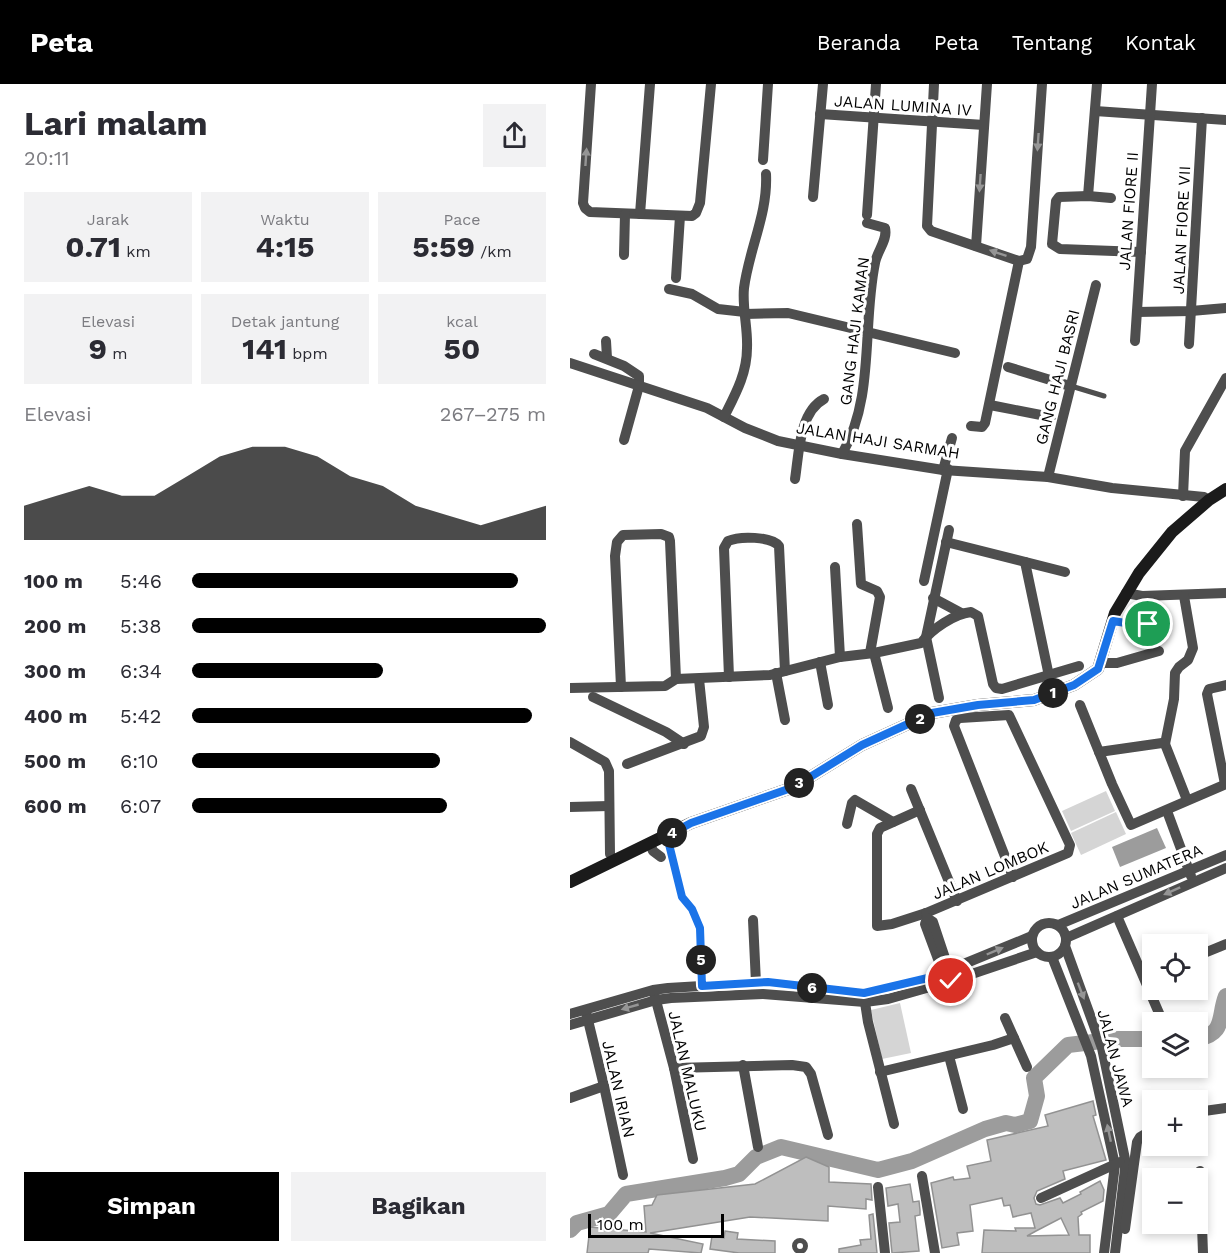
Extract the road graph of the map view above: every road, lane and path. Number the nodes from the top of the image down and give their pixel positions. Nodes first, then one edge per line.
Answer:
1 (591, 84) edge
2 (650, 84) edge
3 (711, 84) edge
4 (768, 84) edge
5 (823, 84) edge
6 (876, 84) edge
7 (933, 84) edge
8 (987, 84) edge
9 (1042, 84) edge
10 (1097, 84) edge
11 (1152, 84) edge
12 (1095, 111) junction
13 (820, 114) junction
14 (1149, 115) junction
15 (873, 117) junction
16 (1202, 118) junction
17 (931, 120) junction
18 (1226, 120) edge
19 (984, 125) junction
20 (763, 160) dead end
21 (766, 174) dead end
22 (1088, 196) junction
23 (813, 197) dead end
24 (1111, 198) dead end
25 (626, 214) junction
26 (640, 214) junction
27 (680, 216) junction
28 (976, 246) junction
29 (1141, 252) junction
30 (624, 255) dead end
31 (1019, 261) junction
32 (676, 278) dead end
33 (1096, 285) dead end
34 (669, 289) dead end
35 (1226, 308) edge
36 (1191, 311) junction
37 (1137, 312) junction
38 (745, 313) junction
39 (867, 332) junction
40 (606, 341) dead end
41 (1135, 341) dead end
42 (1189, 344) dead end
43 (955, 353) dead end
44 (594, 354) dead end
45 (607, 358) junction
46 (570, 363) edge
47 (1008, 367) dead end
48 (1226, 378) edge
49 (639, 386) junction
50 (1070, 386) junction
51 (1104, 396) dead end
52 (824, 399) dead end
53 (990, 405) junction
54 (724, 417) junction
55 (1051, 417) dead end
56 (971, 426) dead end
57 (952, 438) dead end
58 (624, 440) dead end
59 (800, 445) junction
60 (842, 454) junction
61 (946, 470) junction
62 (1048, 477) junction
63 (795, 479) dead end
64 (1226, 489) edge
65 (1183, 496) junction
66 (1209, 500) junction
67 (857, 524) dead end
68 (949, 530) dead end
69 (946, 542) junction
70 (1025, 562) junction
71 (835, 567) dead end
72 (1065, 572) dead end
73 (924, 581) dead end
74 (1126, 593) junction
75 (1226, 593) edge
76 (1184, 596) junction
77 (933, 598) junction
78 (961, 613) junction
79 (1113, 621) junction
80 (1148, 624) dead end
81 (926, 637) junction
82 (1159, 651) dead end
83 (872, 653) junction
84 (840, 657) junction
85 (820, 662) junction
86 (1101, 663) junction
87 (1079, 666) dead end
88 (781, 672) junction
89 (729, 676) junction
90 (1049, 676) junction
91 (699, 679) junction
92 (676, 680) junction
93 (1226, 685) edge
94 (621, 687) junction
95 (570, 688) edge
96 (593, 697) dead end
97 (939, 698) dead end
98 (828, 705) dead end
99 (1080, 705) dead end
100 (888, 708) dead end
101 (784, 720) dead end
102 (570, 742) edge
103 (684, 744) junction
104 (1165, 744) junction
105 (1099, 752) junction
106 (627, 764) dead end
107 (1225, 784) edge
108 (911, 789) dead end
109 (1187, 800) junction
110 (609, 806) junction
111 (570, 807) edge
112 (920, 810) junction
113 (1167, 811) junction
114 (893, 822) junction
115 (847, 824) dead end
116 (667, 836) junction
117 (650, 844) junction
118 (610, 854) dead end
119 (1226, 855) edge
120 (661, 857) dead end
121 (1226, 868) edge
122 (1189, 870) junction
123 (1013, 877) junction
124 (570, 882) edge
125 (1193, 882) junction
126 (957, 901) junction
127 (926, 916) junction
128 (1117, 916) junction
129 (753, 920) dead end
130 (1058, 925) junction
131 (700, 928) joint
132 (1032, 936) junction
133 (1065, 942) junction
134 (1226, 944) edge
135 (1208, 951) edge
136 (1036, 952) junction
137 (1052, 957) junction
138 (1142, 965) edge
139 (947, 972) junction
140 (756, 983) junction
141 (702, 986) junction
142 (654, 995) junction
143 (865, 997) junction
144 (570, 1014) edge
145 (586, 1014) junction
146 (1005, 1018) dead end
147 (570, 1025) edge
148 (1014, 1038) junction
149 (1103, 1052) junction
150 (949, 1056) junction
151 (1091, 1057) junction
152 (743, 1065) junction
153 (1027, 1067) dead end
154 (674, 1068) junction
155 (880, 1072) junction
156 (604, 1086) junction
157 (570, 1098) edge
158 (1226, 1108) edge
159 (963, 1109) dead end
160 (1208, 1110) edge
161 (894, 1124) dead end
162 (828, 1135) dead end
163 (1142, 1136) edge
164 (758, 1147) dead end
165 (693, 1159) dead end
166 (1120, 1162) junction
167 (623, 1175) dead end
168 (922, 1176) dead end
169 (878, 1187) dead end
170 (1041, 1198) dead end
171 (1202, 1234) edge
172 (807, 1250) edge
173 (798, 1252) edge
174 (885, 1253) edge
175 (934, 1253) edge
176 (1104, 1253) edge
177 (1115, 1253) edge
178 (1122, 1253) edge
179 (1203, 1253) edge

25 -> 1 street
2 - 26 street
3 - 27 street
4 - 20 street
5 - 13 street
6 - 15 street
7 - 17 street
8 - 19 street
9 -> 31 street
10 - 12 street
11 - 14 street, JALAN FIORE II
12 - 14 street
12 - 22 street
13 - 15 street, JALAN LUMINA IV
13 - 23 street
14 - 16 street
14 - 29 street, JALAN FIORE II
15 - 17 street, JALAN LUMINA IV
15 - 39 street, GANG HAJI KAMAN
16 - 18 street
16 - 36 street, JALAN FIORE VII
17 - 19 street, JALAN LUMINA IV
17 - 28 street
19 -> 28 street
21 - 38 street
22 - 24 street
22 - 29 street
25 - 26 street
25 - 30 street
26 - 27 street
27 - 32 street
31 -> 28 street
29 - 37 street, JALAN FIORE II
31 - 53 street
33 - 50 street, GANG HAJI BASRI
34 - 38 street
35 - 36 street
36 - 37 street
36 - 42 street, JALAN FIORE VII
37 - 41 street, JALAN FIORE II
38 - 39 street
38 - 54 street
39 - 43 street
39 - 60 street, GANG HAJI KAMAN
40 - 45 street
44 - 45 street
45 - 49 street
46 - 49 street, JALAN HAJI SARMAH
47 - 50 street
48 - 65 street
49 - 54 street, JALAN HAJI SARMAH
49 - 58 street
50 - 51 lane
50 - 62 street, GANG HAJI BASRI
52 - 59 street
53 - 55 street
53 - 56 street
54 - 59 street, JALAN HAJI SARMAH
57 - 61 street
59 - 60 street, JALAN HAJI SARMAH
59 - 63 street
60 - 61 street, JALAN HAJI SARMAH
61 - 62 street, JALAN HAJI SARMAH
61 - 73 street
62 - 65 street, JALAN HAJI SARMAH
64 - 66 street
65 - 66 street, JALAN HAJI SARMAH
66 - 74 street
67 - 83 street
68 - 69 street
69 - 70 street
69 - 77 street
70 - 72 street
70 - 90 street
71 - 84 street
74 - 76 street
74 - 79 street
75 - 76 street
76 - 104 street
77 - 78 street
77 - 81 street
78 - 81 street
78 - 90 street
79 - 80 street
79 - 86 street
81 - 83 street
81 - 97 street
82 - 86 street
83 - 84 street
83 - 100 street
84 - 85 street
85 - 88 street
85 - 98 street
86 - 116 street
87 - 90 street
88 - 89 street
88 - 89 street
88 - 101 street
89 - 91 street
91 - 92 street
91 - 103 street
92 - 94 street
92 - 94 street
93 - 107 street
94 - 95 street
96 - 103 street
99 - 105 street
102 - 110 street
103 - 106 street
104 - 105 street
104 - 109 street
105 - 113 street
107 - 109 street
108 - 112 street
109 - 113 street
110 - 111 street
110 - 118 street
112 - 114 street
112 - 126 street
113 - 122 street
114 - 115 street
114 - 127 street, JALAN LOMBOK
116 - 117 street
116 - 131 path
117 - 120 street
117 - 124 street
119 - 122 street, JALAN SUMATERA
121 - 125 street, JALAN SUMATERA
122 - 125 street
122 - 130 street, JALAN SUMATERA
123 - 123 street, JALAN LOMBOK
123 - 126 street, JALAN LOMBOK
125 -> 128 street, JALAN SUMATERA
126 - 127 street, JALAN LOMBOK
127 - 139 street, JALAN LOMBOK
128 - 133 street, JALAN SUMATERA
128 - 138 street
129 - 140 street
130 - 132 street
130 - 133 street
131 - 141 street
132 - 136 street
139 -> 132 street
133 - 137 street
133 -> 149 street, JALAN JAWA
134 - 135 street
136 - 137 street
136 - 139 street
137 - 151 street, JALAN JAWA
139 - 143 street
140 - 141 street
140 - 143 street
141 - 142 street
142 - 143 street
142 - 145 street
142 - 154 street, JALAN MALUKU
143 - 155 street
144 - 145 street
145 - 147 street
145 - 156 street, JALAN IRIAN
146 - 148 street
148 - 150 street
148 - 153 street
149 - 151 street
149 - 166 street, JALAN JAWA
150 - 155 street
150 - 159 street
166 -> 151 street, JALAN JAWA
152 - 154 street
152 - 162 street
152 - 164 street
154 - 165 street, JALAN MALUKU
155 - 161 street
156 - 157 street
156 - 167 street, JALAN IRIAN
158 - 160 street
163 - 178 street
166 - 170 street
166 - 176 street, JALAN JAWA
166 - 177 street, JALAN JAWA
168 - 175 street
169 - 174 street
171 - 179 street
172 - 173 lane
172 - 173 lane

